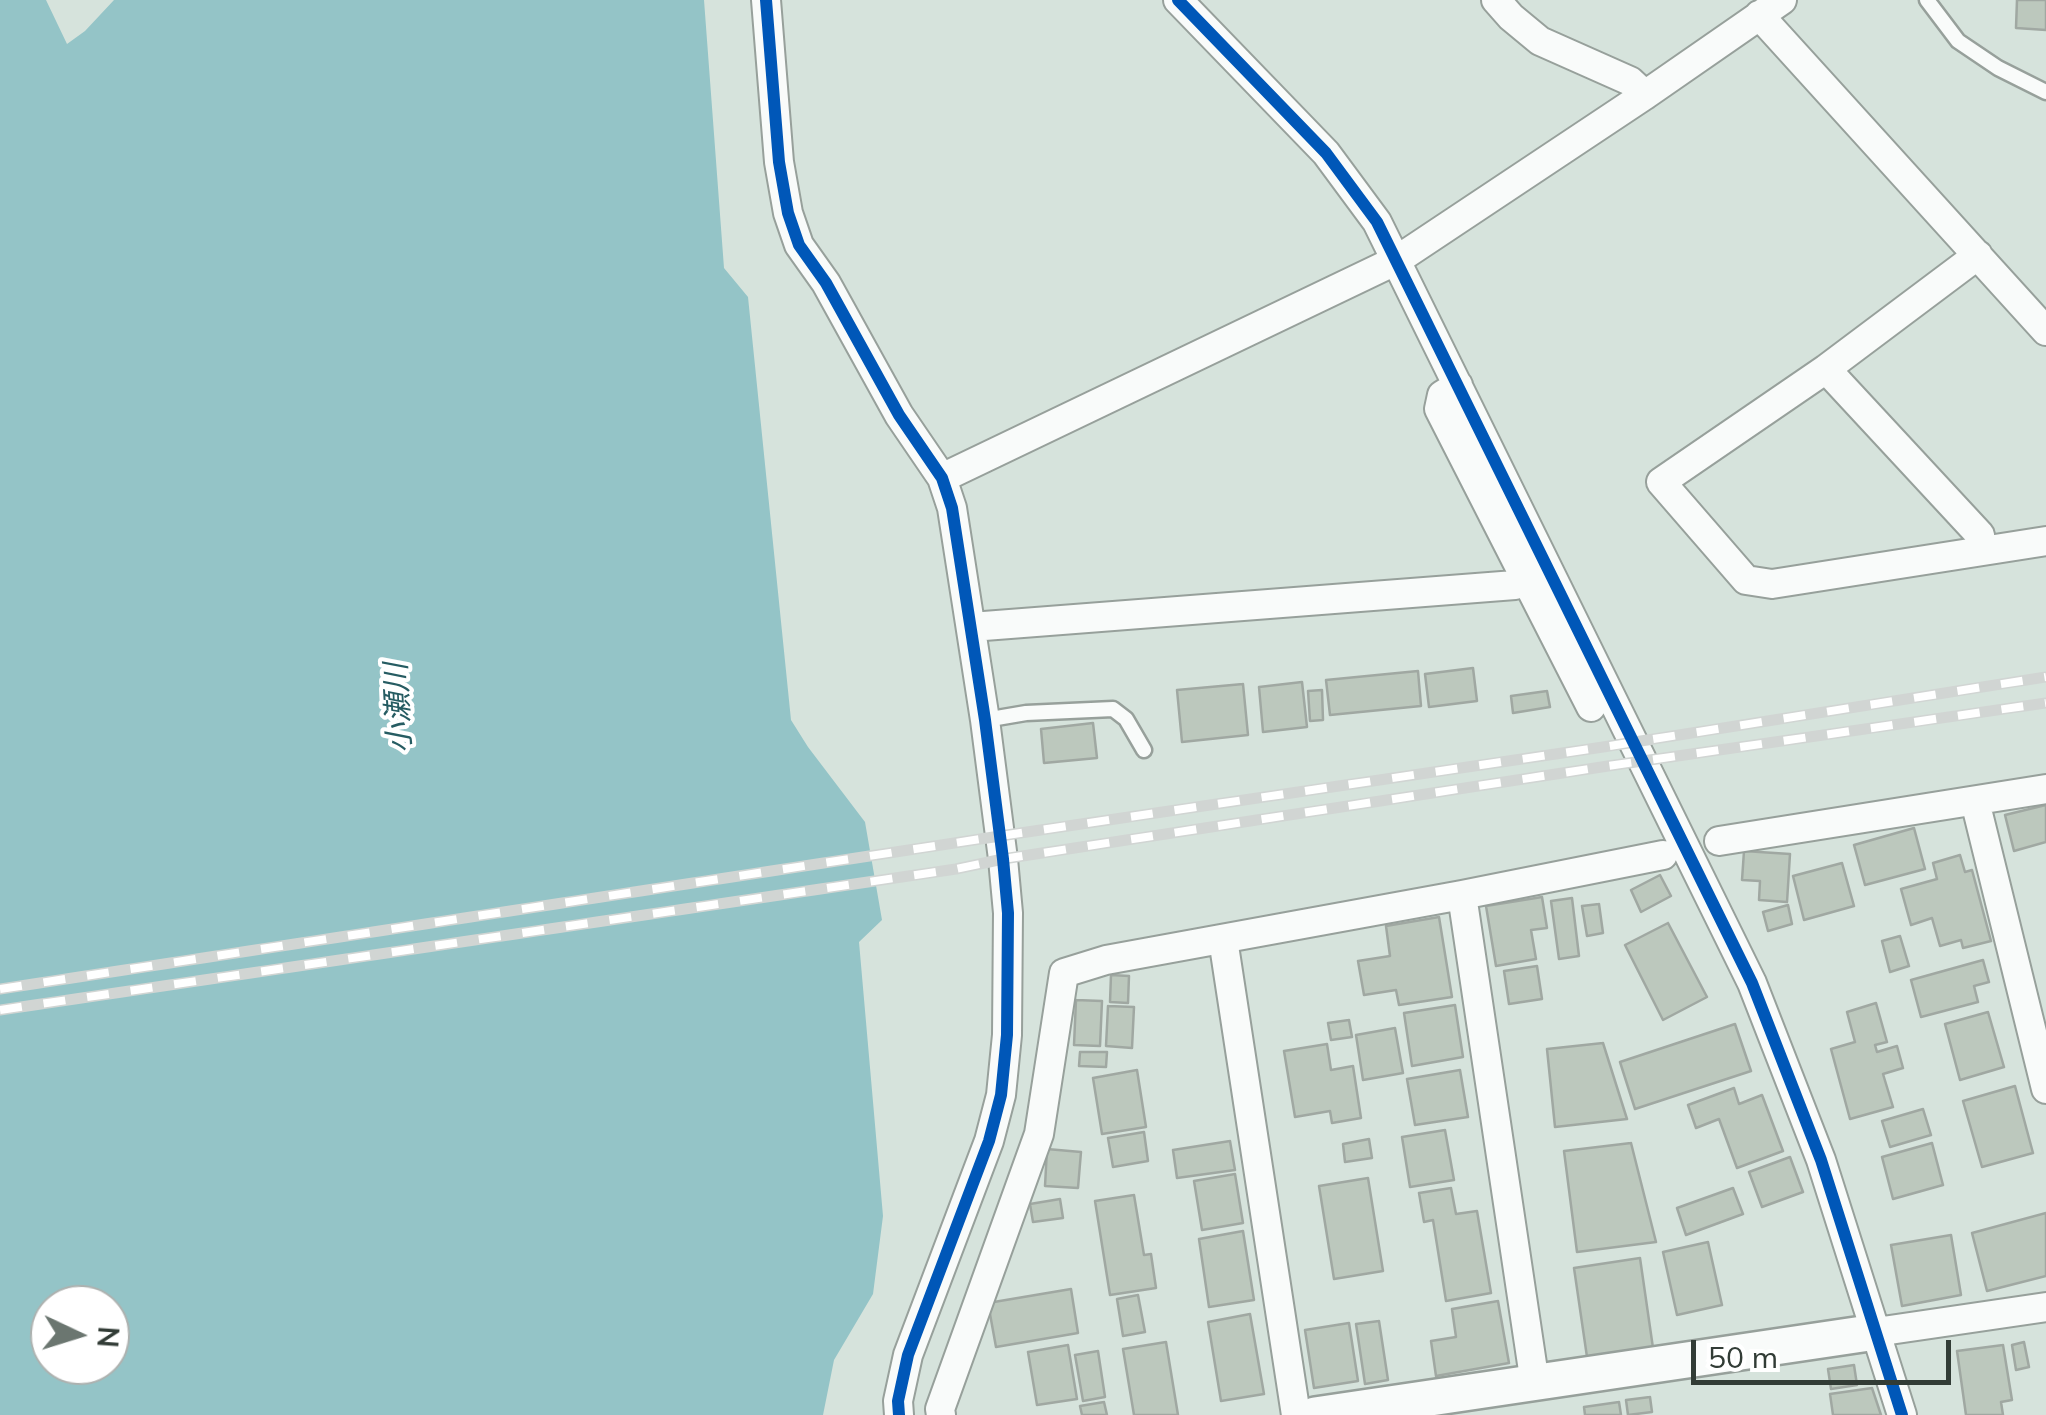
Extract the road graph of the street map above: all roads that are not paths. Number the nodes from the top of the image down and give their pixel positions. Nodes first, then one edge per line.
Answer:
1 (766, 0) edge
2 (1178, 0) edge
3 (1496, 0) edge
4 (1927, 0) edge
5 (1771, 8) edge
6 (2046, 92) edge
7 (1645, 95) junction
8 (1978, 255) junction
9 (1397, 260) junction
10 (2046, 331) edge
11 (1826, 368) junction
12 (1458, 385) junction
13 (942, 478) junction
14 (2046, 541) edge
15 (1982, 550) junction
16 (1525, 580) junction
17 (971, 627) junction
18 (1592, 707) dead end
19 (985, 720) junction
20 (1144, 750) dead end
21 (2046, 789) edge
22 (1975, 801) junction
23 (1720, 840) dead end
24 (1664, 855) dead end
25 (1462, 895) junction
26 (1223, 939) junction
27 (2046, 1089) edge
28 (2046, 1307) edge
29 (1876, 1332) junction
30 (1535, 1384) junction
31 (1416, 1407) edge
32 (899, 1415) edge
33 (941, 1415) edge
34 (1296, 1415) edge
35 (1315, 1415) edge
36 (1902, 1415) edge

1 - 13 street
2 - 9 street
3 - 7 street
4 - 6 lane
5 - 7 street
5 - 8 street
7 - 9 street
8 - 10 street
8 - 11 street
9 - 12 street
9 - 13 street
11 - 15 street
11 - 15 street
12 - 16 street
12 - 29 street
13 - 17 street
14 - 15 street
16 - 17 street
16 - 18 street
17 - 19 street
19 - 20 lane
19 - 32 street
21 - 22 street
22 - 23 street
22 - 27 street
24 - 25 street
25 - 26 street
25 - 30 street
26 - 33 street
26 - 34 street
28 - 29 street
29 - 30 street
29 - 36 street
30 - 31 street
31 - 35 street

